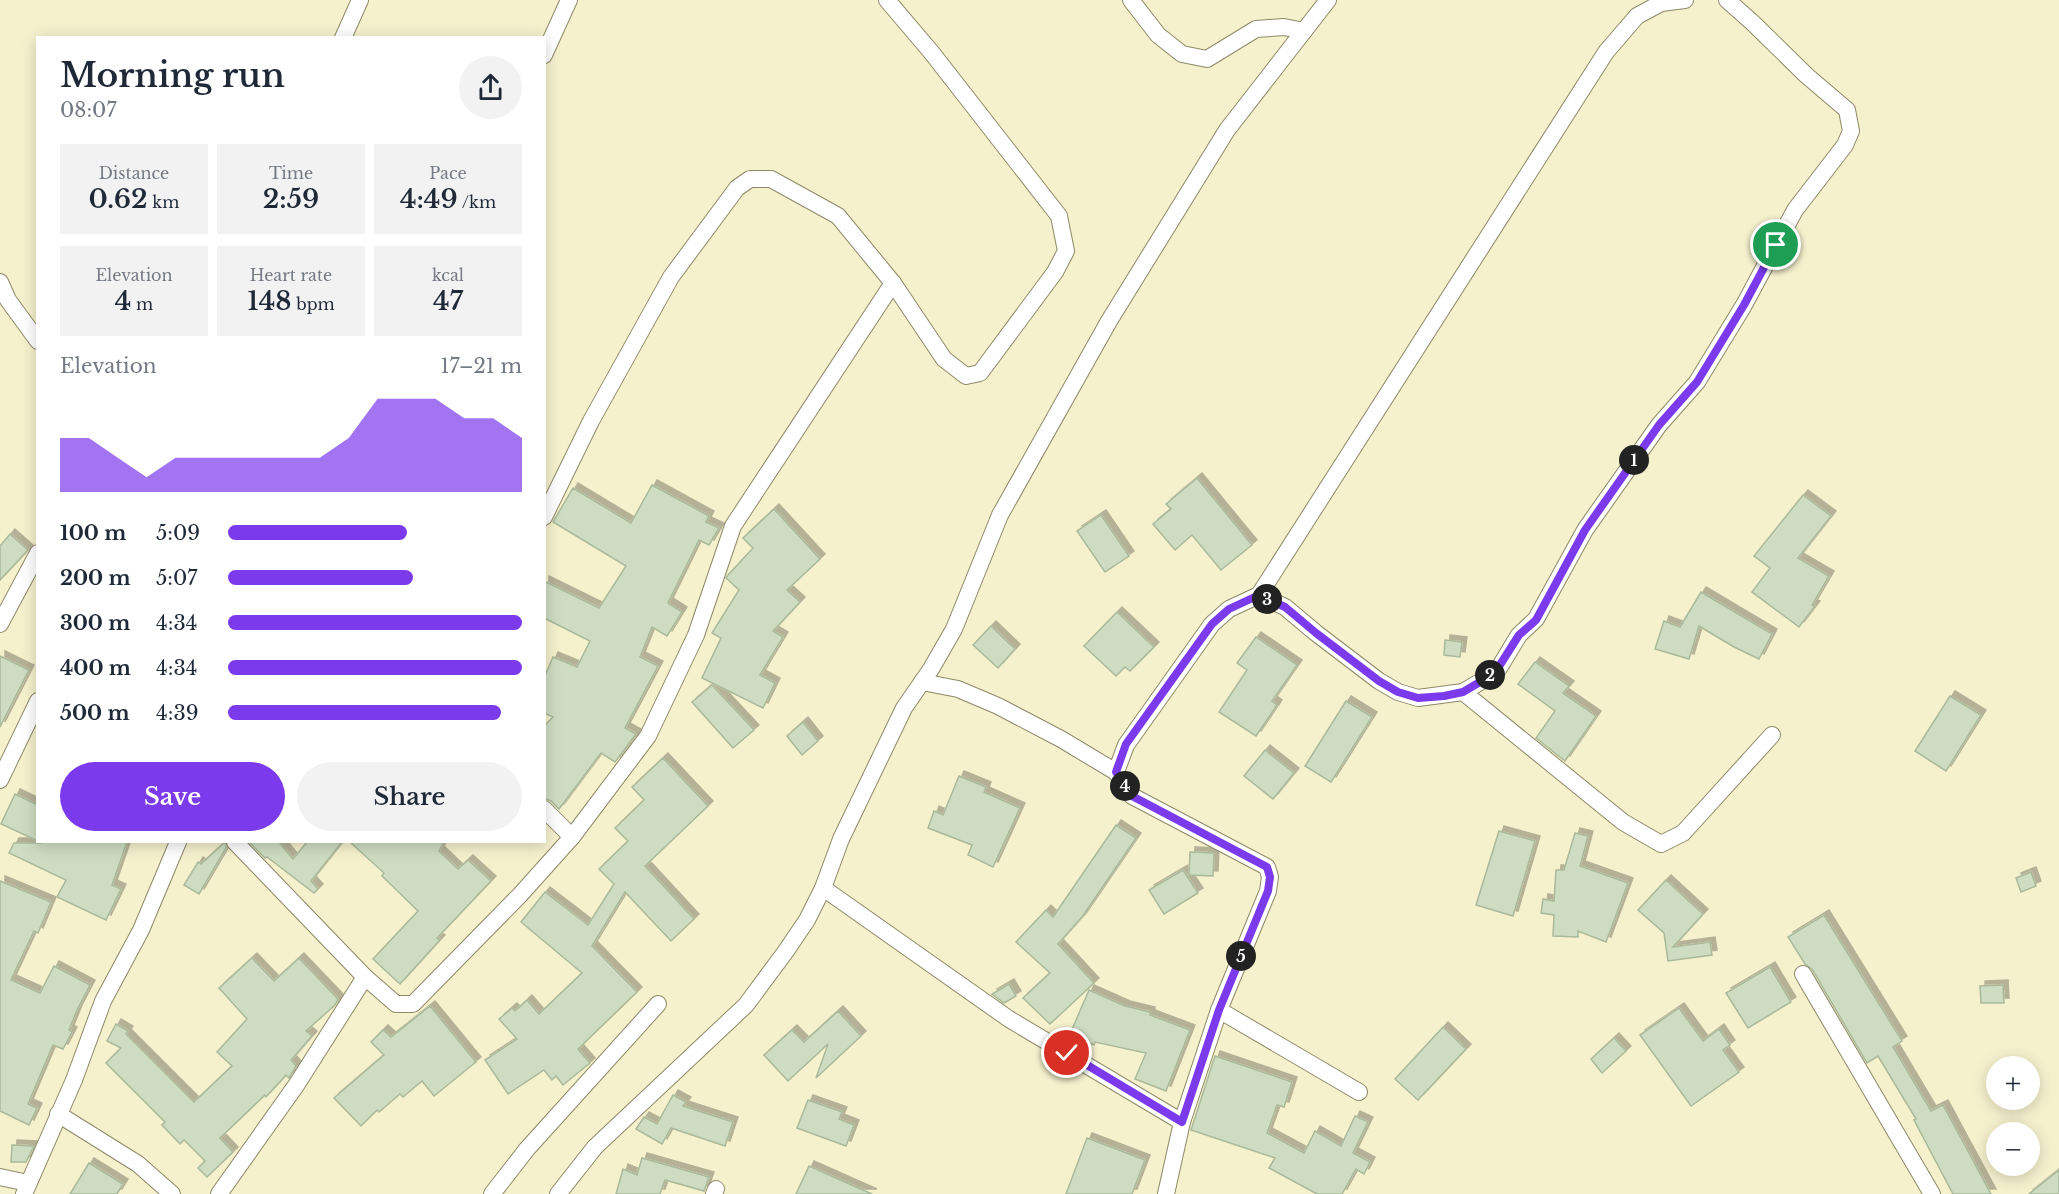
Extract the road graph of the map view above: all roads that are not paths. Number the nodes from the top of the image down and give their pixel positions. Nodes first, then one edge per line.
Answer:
1 (360, 0) edge
2 (569, 0) edge
3 (887, 0) edge
4 (1131, 0) edge
5 (1328, 0) edge
6 (1685, 0) edge
7 (1727, 0) edge
8 (1304, 31) junction
9 (344, 36) edge
10 (546, 51) edge
11 (0, 282) edge
12 (893, 283) junction
13 (4, 302) edge
14 (36, 339) edge
15 (546, 513) edge
16 (36, 556) edge
17 (1259, 595) junction
18 (4, 604) edge
19 (0, 624) edge
20 (921, 682) junction
21 (1463, 692) junction
22 (36, 705) edge
23 (1772, 735) dead end
24 (1116, 772) junction
25 (0, 780) edge
26 (546, 811) edge
27 (572, 837) junction
28 (178, 843) edge
29 (236, 843) edge
30 (823, 888) junction
31 (1803, 974) dead end
32 (365, 977) junction
33 (658, 1004) dead end
34 (1219, 1010) junction
35 (1359, 1092) dead end
36 (58, 1114) junction
37 (1182, 1122) junction
38 (0, 1177) edge
39 (26, 1188) edge
40 (172, 1194) edge
41 (219, 1194) edge
42 (492, 1194) edge
43 (558, 1194) edge
44 (1166, 1194) edge
45 (1932, 1194) edge

1 - 9 street
2 - 10 street
3 - 12 street
4 - 8 street
5 - 8 street
6 - 17 street
7 - 21 street
8 - 20 street
11 - 13 street
12 - 15 street
12 - 27 street
13 - 14 street
16 - 18 street
17 - 21 street
17 - 24 street
18 - 19 street
20 - 24 street
20 - 30 street
21 - 23 street
22 - 25 street
24 - 34 street
26 - 27 street
27 - 32 street
28 - 36 street
29 - 32 street
30 - 37 street
30 - 43 street
31 - 45 street
32 - 41 street
33 - 42 street
34 - 35 street
34 - 37 street
36 - 39 street
36 - 40 street
37 - 44 street
38 - 39 street

